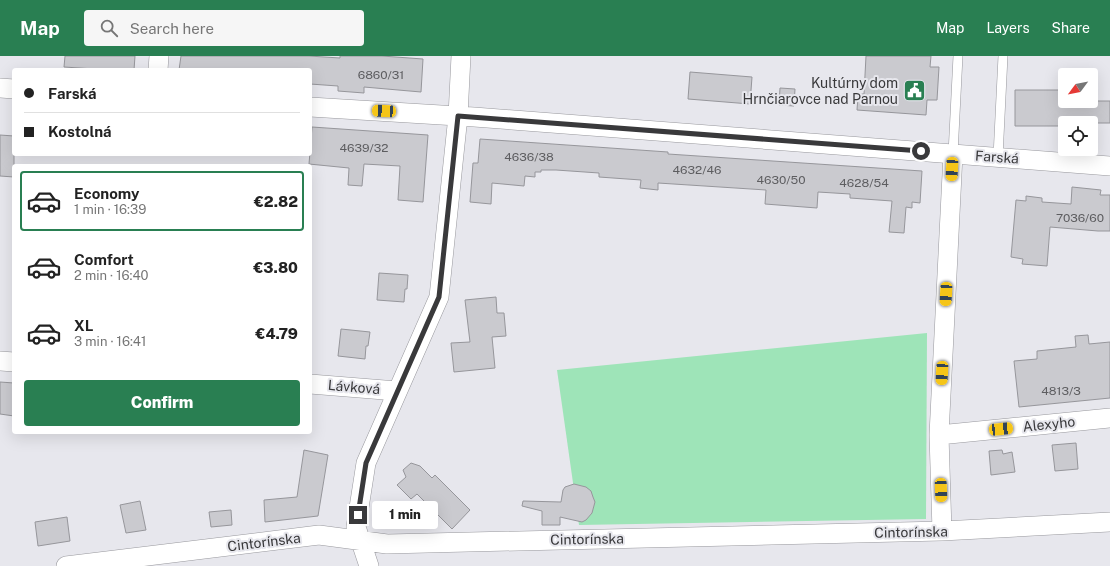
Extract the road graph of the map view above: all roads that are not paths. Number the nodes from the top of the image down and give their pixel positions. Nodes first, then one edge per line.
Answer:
1 (159, 56) edge
2 (461, 56) edge
3 (958, 56) edge
4 (1003, 56) edge
5 (158, 68) edge
6 (0, 88) edge
7 (12, 88) edge
8 (312, 107) edge
9 (458, 116) junction
10 (953, 154) junction
11 (998, 157) junction
12 (1110, 166) edge
13 (0, 361) edge
14 (12, 362) edge
15 (312, 384) edge
16 (397, 391) junction
17 (1110, 418) edge
18 (939, 435) junction
19 (1110, 522) edge
20 (942, 531) junction
21 (361, 541) junction
22 (66, 566) edge
23 (369, 566) edge

1 - 5 street
2 - 9 street
3 - 10 lane
4 - 11 lane
6 - 7 street
8 - 9 street, Farská
9 - 10 street, Farská
9 - 16 street
10 - 11 street, Farská
10 - 18 street
11 - 12 street, Farská
13 - 14 street
15 - 16 street, Lávková
16 - 21 street
17 - 18 street, Alexyho
18 - 20 street
19 - 20 street, Cintorínska
20 - 21 street, Cintorínska
21 - 22 street, Cintorínska
21 - 23 street

